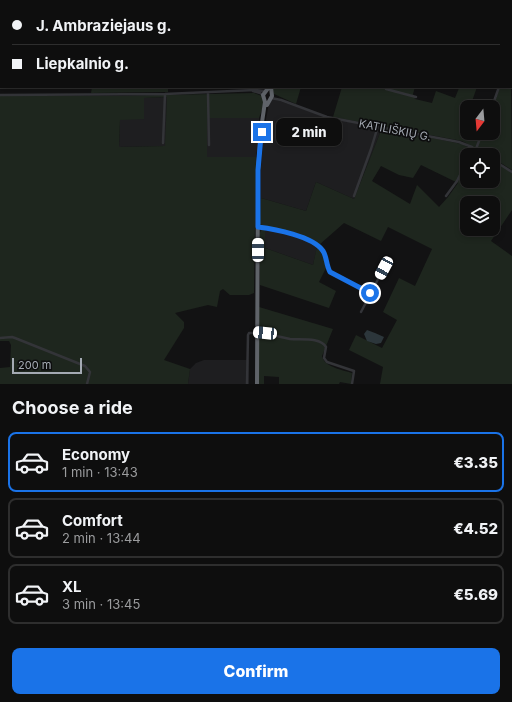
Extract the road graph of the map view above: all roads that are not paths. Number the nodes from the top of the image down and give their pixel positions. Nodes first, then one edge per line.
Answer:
1 (386, 88) edge
2 (499, 88) edge
3 (208, 93) junction
4 (268, 93) edge
5 (165, 94) junction
6 (0, 95) edge
7 (416, 98) dead end
8 (494, 100) edge
9 (378, 126) junction
10 (163, 143) dead end
11 (209, 145) dead end
12 (472, 147) edge
13 (500, 164) edge
14 (512, 172) edge
15 (460, 175) edge
16 (354, 196) dead end
17 (446, 196) dead end
18 (258, 227) junction
19 (386, 262) dead end
20 (370, 293) junction
21 (361, 312) dead end
22 (257, 332) junction
23 (0, 338) edge
24 (87, 384) edge
25 (247, 384) edge
26 (257, 384) edge
27 (352, 384) edge

1 - 7 street
2 - 8 street
3 - 4 street, KATILIŠKIŲ G.
3 - 5 street, KATILIŠKIŲ G.
3 - 11 street
4 - 9 street, KATILIŠKIŲ G.
4 - 18 highway
5 - 6 street, KATILIŠKIŲ G.
5 - 10 street
9 - 12 street, KATILIŠKIŲ G.
9 - 16 street
13 - 14 street
15 - 17 street
18 - 20 street
18 - 22 highway
19 - 20 street
20 - 21 street
22 - 25 street
22 - 26 highway
22 - 27 street
23 - 24 street

